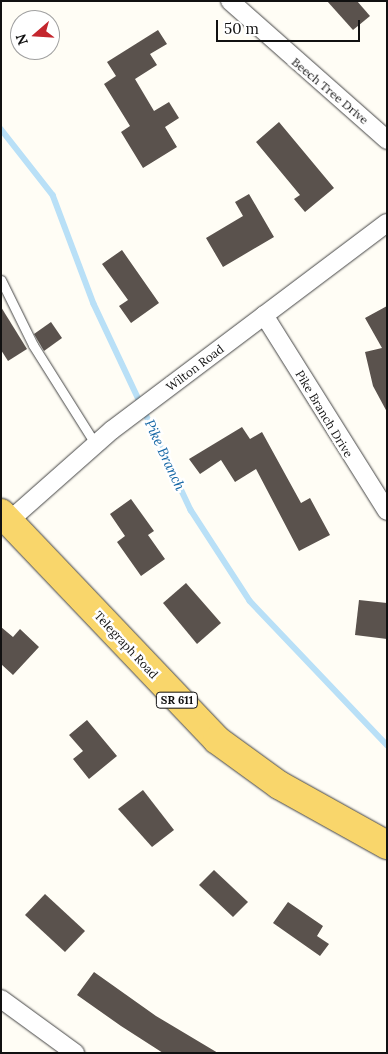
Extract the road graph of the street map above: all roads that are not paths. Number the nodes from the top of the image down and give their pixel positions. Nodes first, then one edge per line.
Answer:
1 (230, 1) edge
2 (387, 140) edge
3 (387, 223) edge
4 (1, 280) edge
5 (264, 315) junction
6 (96, 445) junction
7 (387, 511) edge
8 (5, 517) edge
9 (387, 845) edge
10 (1, 999) edge
11 (75, 1053) edge

1 - 2 street, Beech Tree Drive
3 - 5 street, Wilton Road
4 - 6 lane
5 - 6 street, Wilton Road
5 - 7 street, Pike Branch Drive
6 - 8 street, Wilton Road
8 - 9 main road, Telegraph Road / SR 611
10 - 11 street

